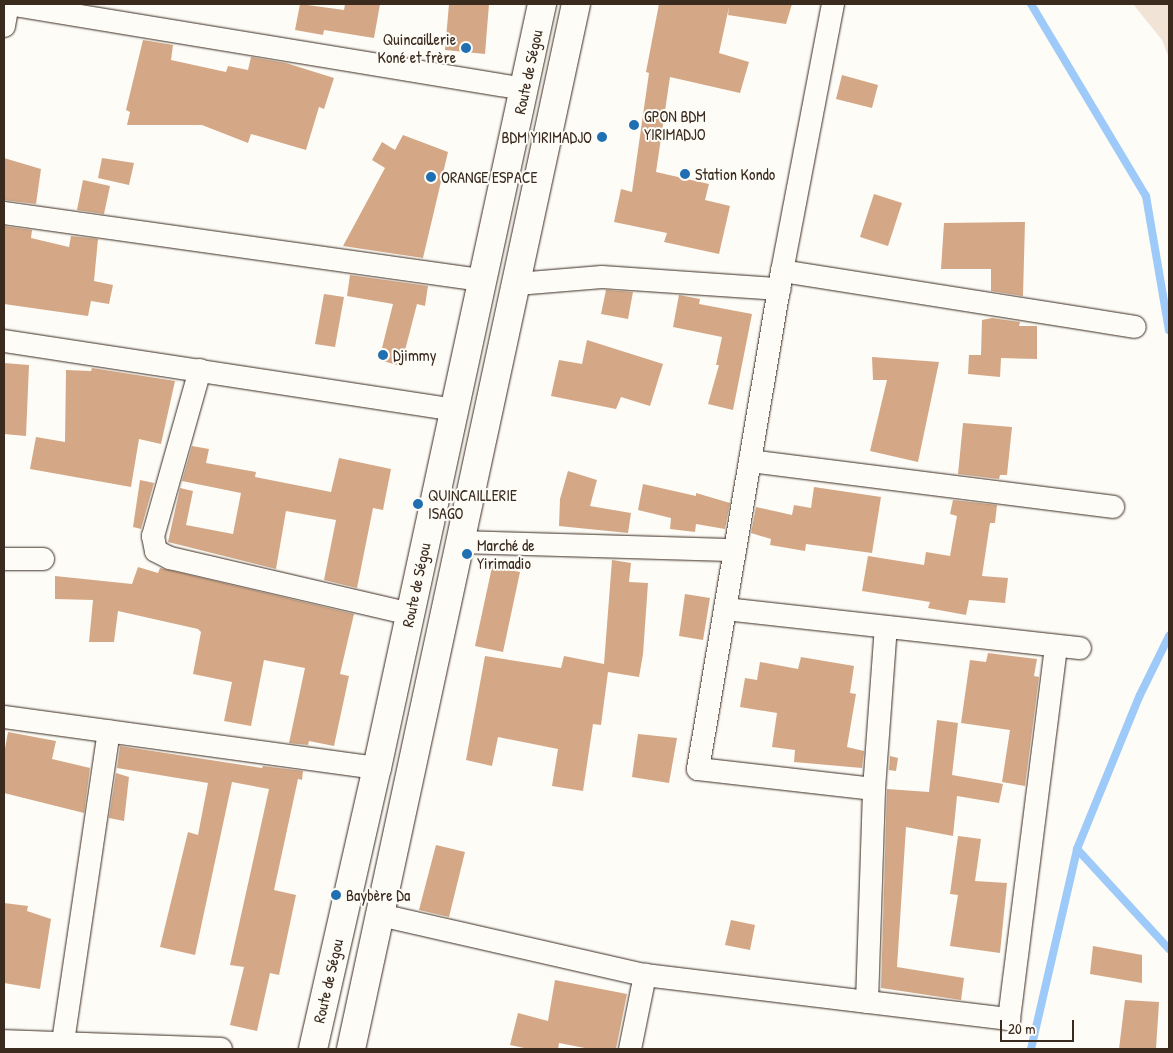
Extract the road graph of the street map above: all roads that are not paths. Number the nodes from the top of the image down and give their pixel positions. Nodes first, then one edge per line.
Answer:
1 (8, 4) edge
2 (542, 4) edge
3 (576, 4) edge
4 (833, 4) edge
5 (4, 26) edge
6 (524, 90) junction
7 (4, 213) edge
8 (483, 280) junction
9 (781, 280) junction
10 (517, 284) junction
11 (1135, 327) dead end
12 (4, 340) edge
13 (200, 370) junction
14 (454, 410) junction
15 (750, 461) junction
16 (1113, 507) dead end
17 (462, 542) junction
18 (735, 550) junction
19 (4, 558) edge
20 (43, 559) dead end
21 (725, 609) junction
22 (410, 614) junction
23 (886, 627) junction
24 (1056, 646) junction
25 (1080, 648) dead end
26 (4, 717) edge
27 (109, 731) junction
28 (377, 768) junction
29 (874, 789) junction
30 (380, 915) junction
31 (645, 975) junction
32 (867, 1002) junction
33 (4, 1041) edge
34 (63, 1042) junction
35 (92, 1046) edge
36 (221, 1049) edge
37 (313, 1049) edge
38 (351, 1049) edge
39 (630, 1049) edge

1 - 5 street
1 - 6 street
2 - 6 highway, Route de Ségou
3 - 10 highway, Route de Ségou
4 - 9 street
6 - 8 highway, Route de Ségou
7 - 8 street
8 - 14 highway, Route de Ségou
9 - 10 street
9 - 11 street
9 - 15 street
10 - 17 highway, Route de Ségou
12 - 13 street
13 - 14 street
13 - 22 street
14 - 22 highway, Route de Ségou
15 - 16 street
15 - 18 street
17 - 18 street
17 - 30 highway, Route de Ségou
18 - 21 street
19 - 20 street
21 - 23 street
21 - 29 street
22 - 28 highway, Route de Ségou
23 - 24 street
23 - 29 street
24 - 25 street
24 - 32 street
26 - 27 street
27 - 28 street
27 - 34 street
28 - 37 highway, Route de Ségou
29 - 32 street
30 - 31 street
30 - 38 highway, Route de Ségou
31 - 32 street
31 - 39 street
33 - 34 street
34 - 35 street
35 - 36 street

